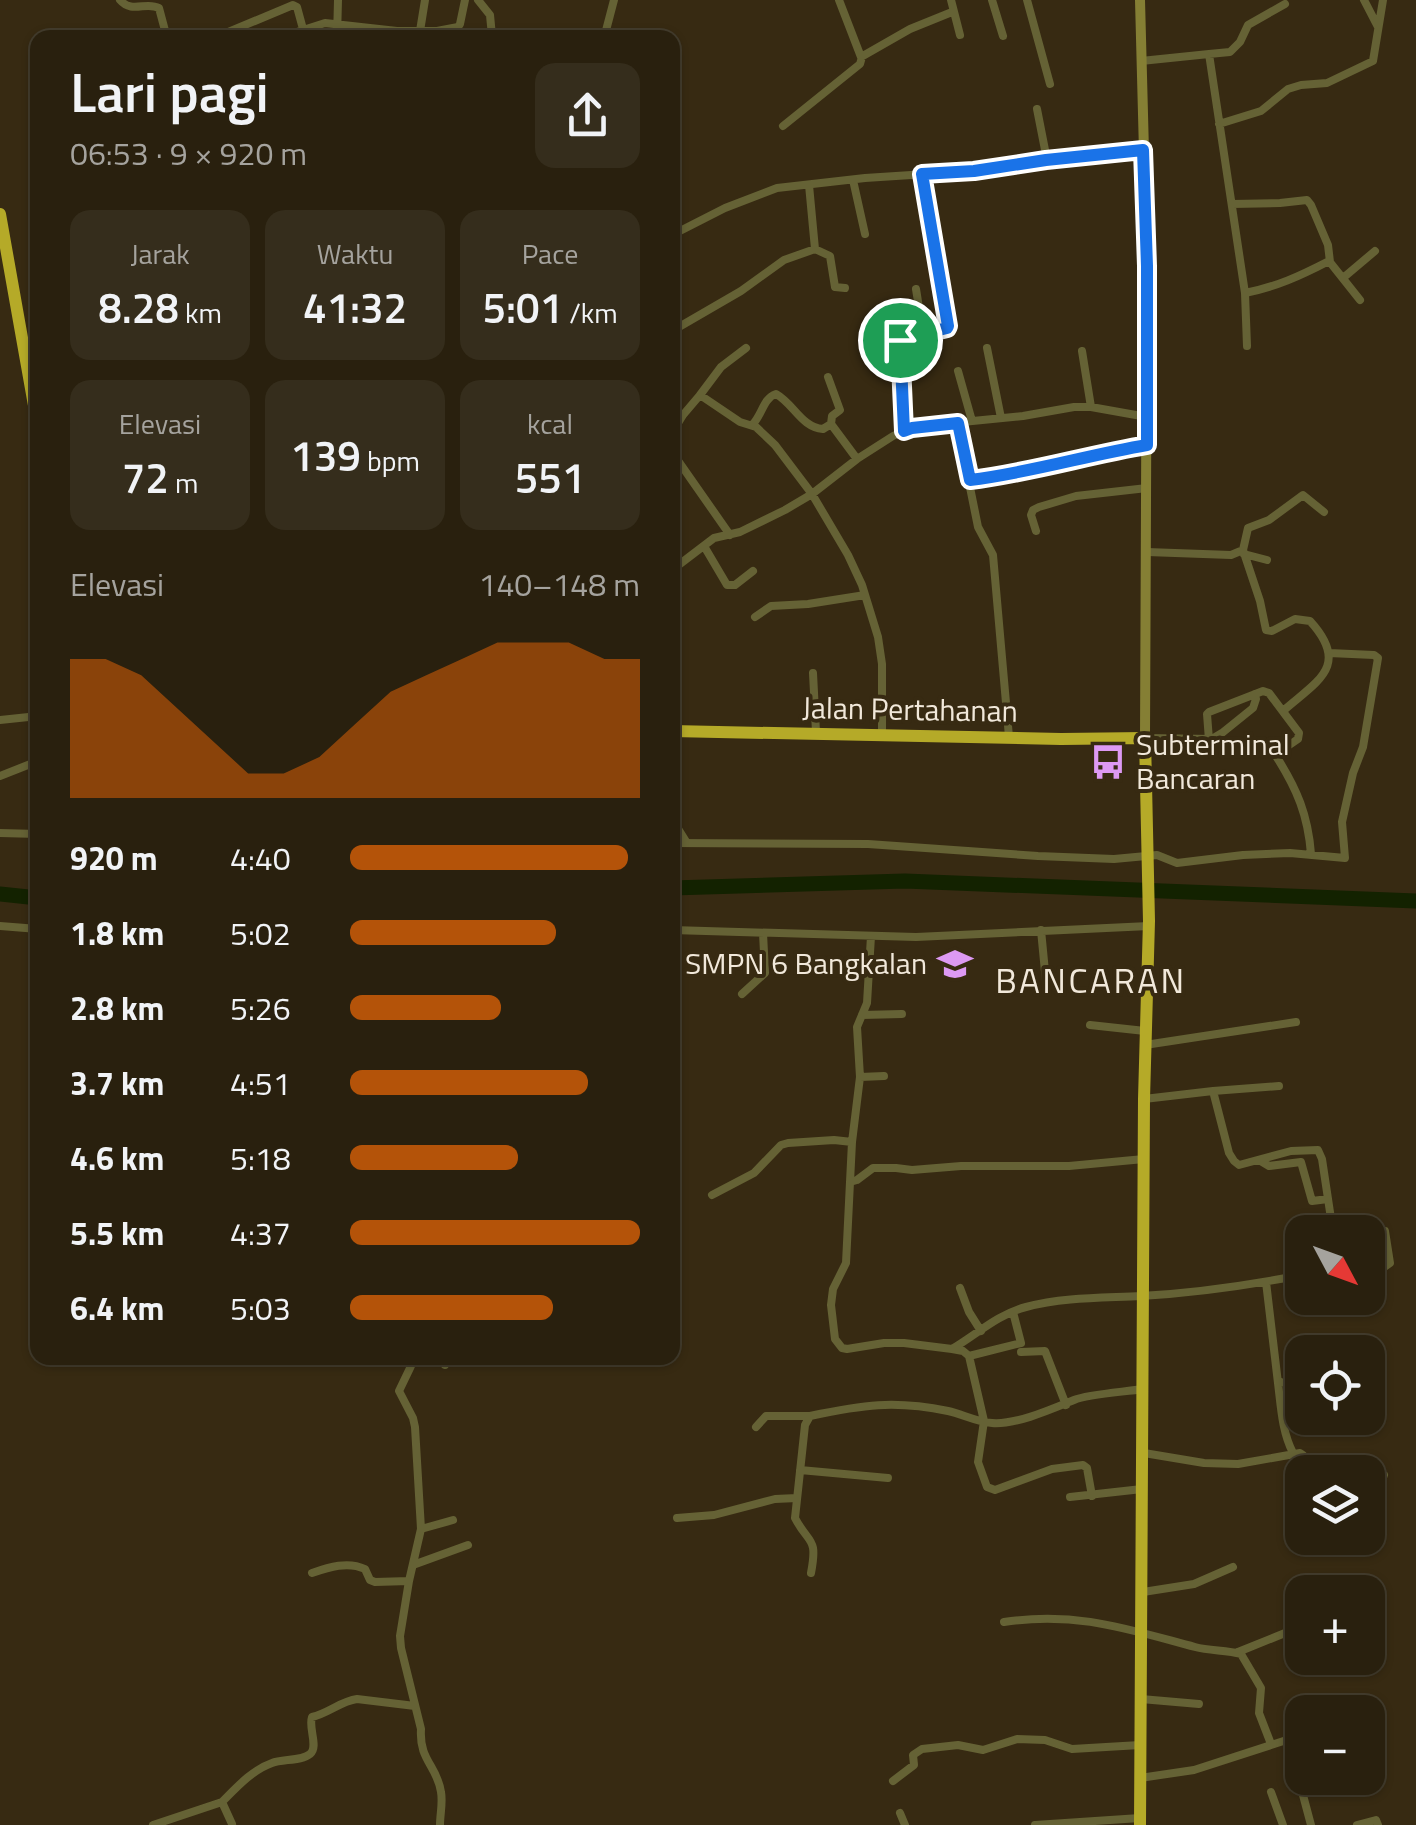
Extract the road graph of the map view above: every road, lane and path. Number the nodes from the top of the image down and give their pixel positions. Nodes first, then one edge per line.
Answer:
1 (120, 0) edge
2 (338, 0) edge
3 (424, 0) edge
4 (466, 0) edge
5 (478, 0) edge
6 (614, 0) edge
7 (839, 0) edge
8 (951, 0) edge
9 (992, 0) edge
10 (1028, 0) edge
11 (1140, 0) edge
12 (1364, 0) edge
13 (1383, 0) edge
14 (1285, 4) dead end
15 (952, 12) junction
16 (337, 23) junction
17 (1379, 28) junction
18 (302, 29) joint
19 (165, 30) edge
20 (233, 30) edge
21 (337, 30) edge
22 (384, 30) edge
23 (420, 30) edge
24 (443, 30) edge
25 (491, 30) edge
26 (606, 30) edge
27 (960, 35) dead end
28 (1002, 36) dead end
29 (1208, 54) junction
30 (862, 57) junction
31 (1141, 61) junction
32 (1050, 84) dead end
33 (1037, 109) dead end
34 (1219, 124) junction
35 (784, 126) dead end
36 (1143, 150) junction
37 (1046, 160) junction
38 (922, 174) junction
39 (853, 180) junction
40 (809, 186) junction
41 (1232, 204) junction
42 (0, 214) edge
43 (680, 231) edge
44 (865, 234) dead end
45 (815, 249) junction
46 (1376, 252) dead end
47 (1330, 262) junction
48 (1343, 278) junction
49 (845, 288) dead end
50 (916, 289) dead end
51 (1244, 293) junction
52 (1360, 300) dead end
53 (680, 325) edge
54 (923, 333) junction
55 (30, 343) edge
56 (1247, 346) dead end
57 (746, 348) dead end
58 (986, 348) dead end
59 (1082, 351) dead end
60 (958, 371) dead end
61 (828, 377) dead end
62 (700, 394) junction
63 (1090, 407) junction
64 (1000, 418) junction
65 (1147, 418) junction
66 (680, 420) edge
67 (972, 421) junction
68 (958, 423) junction
69 (831, 424) junction
70 (751, 426) junction
71 (904, 431) junction
72 (1147, 445) junction
73 (857, 459) junction
74 (680, 463) edge
75 (970, 480) junction
76 (1147, 488) junction
77 (812, 494) junction
78 (1324, 512) dead end
79 (1036, 532) dead end
80 (730, 535) junction
81 (704, 546) junction
82 (1146, 552) junction
83 (1244, 552) junction
84 (1267, 560) dead end
85 (680, 564) edge
86 (753, 571) dead end
87 (866, 595) junction
88 (755, 618) dead end
89 (1330, 653) junction
90 (813, 673) dead end
91 (1255, 694) junction
92 (1282, 711) junction
93 (30, 717) edge
94 (0, 720) edge
95 (680, 732) edge
96 (816, 732) junction
97 (882, 734) junction
98 (1009, 737) junction
99 (1146, 738) junction
100 (1208, 740) junction
101 (30, 764) edge
102 (0, 776) edge
103 (680, 832) edge
104 (0, 833) edge
105 (30, 834) edge
106 (680, 843) edge
107 (687, 843) junction
108 (1311, 854) junction
109 (1148, 859) junction
110 (1149, 924) junction
111 (0, 926) edge
112 (30, 928) edge
113 (680, 930) edge
114 (1041, 930) junction
115 (763, 933) junction
116 (871, 936) junction
117 (1046, 982) dead end
118 (742, 994) dead end
119 (902, 1014) dead end
120 (862, 1015) junction
121 (1296, 1022) dead end
122 (1090, 1025) dead end
123 (1145, 1038) junction
124 (884, 1076) dead end
125 (860, 1077) junction
126 (1279, 1086) dead end
127 (1213, 1091) junction
128 (1144, 1099) junction
129 (852, 1142) junction
130 (1144, 1159) junction
131 (1258, 1160) junction
132 (850, 1182) junction
133 (712, 1195) dead end
134 (1328, 1199) junction
135 (1331, 1215) edge
136 (1386, 1232) dead end
137 (1385, 1267) edge
138 (1285, 1278) edge
139 (1266, 1282) junction
140 (960, 1288) dead end
141 (1144, 1296) junction
142 (1013, 1312) junction
143 (981, 1332) junction
144 (952, 1350) junction
145 (1022, 1352) dead end
146 (969, 1356) junction
147 (411, 1365) edge
148 (1285, 1382) edge
149 (1278, 1383) junction
150 (1142, 1389) junction
151 (1066, 1405) junction
152 (810, 1416) junction
153 (984, 1422) junction
154 (756, 1427) dead end
155 (1144, 1452) junction
156 (1293, 1453) junction
157 (1304, 1455) edge
158 (800, 1470) junction
159 (888, 1478) dead end
160 (1142, 1489) junction
161 (1092, 1496) junction
162 (1070, 1497) dead end
163 (797, 1498) junction
164 (677, 1518) dead end
165 (453, 1520) dead end
166 (421, 1528) junction
167 (468, 1545) dead end
168 (414, 1565) junction
169 (1233, 1567) dead end
170 (312, 1573) dead end
171 (811, 1573) dead end
172 (408, 1581) junction
173 (1143, 1592) junction
174 (1004, 1622) dead end
175 (1142, 1630) junction
176 (1285, 1633) dead end
177 (1238, 1652) junction
178 (1141, 1699) junction
179 (1199, 1704) dead end
180 (415, 1706) junction
181 (1285, 1740) edge
182 (1271, 1744) junction
183 (1140, 1745) junction
184 (1140, 1778) junction
185 (893, 1781) dead end
186 (1271, 1792) dead end
187 (1303, 1795) edge
188 (222, 1802) junction
189 (900, 1813) dead end
190 (1140, 1821) edge
191 (232, 1824) edge
192 (152, 1825) edge
193 (440, 1825) edge
194 (905, 1825) edge
195 (1035, 1825) edge
196 (1283, 1825) edge
197 (1311, 1825) edge
198 (1357, 1825) edge
199 (1378, 1825) edge

1 - 19 street
2 - 16 street
3 - 23 street
4 - 24 street
5 - 25 street
6 - 26 street
7 - 30 street
8 - 15 street
9 - 28 street
10 - 32 street
11 - 31 main road
12 - 17 street
13 - 17 street
14 - 29 street
15 - 27 street
15 - 30 street
16 - 18 street
16 - 21 street
16 - 22 street
17 - 34 street
18 - 20 street
29 - 31 street
29 - 34 street
30 - 35 street
31 - 36 main road
33 - 37 street
34 - 41 street
36 - 37 street
36 - 65 main road
37 - 38 street
38 - 39 street
38 - 54 street
39 - 40 street
39 - 44 street
40 - 43 street
40 - 45 street
41 - 47 street
41 - 51 street
42 - 55 highway
45 - 49 street
45 - 53 street
46 - 48 street
47 - 48 street
47 - 51 street
48 - 52 street
50 - 54 street
51 - 56 street
54 - 71 street
57 - 62 street
58 - 64 street
59 - 63 street
60 - 67 street
61 - 69 street
62 - 66 street
62 - 70 street
63 - 64 street
63 - 65 street
64 - 67 street
65 - 72 main road
67 - 68 street
68 - 71 street
68 - 75 street
69 - 70 street
69 - 73 street
70 - 77 street
71 - 73 street
72 - 75 street
72 - 76 main road
73 - 77 street
74 - 80 street
75 - 98 street
76 - 79 street
76 - 82 main road
77 - 80 street
77 - 87 street
78 - 83 street
80 - 81 street
81 - 85 street
81 - 86 street
82 - 83 street
82 - 99 main road
83 - 84 street
83 - 89 street
87 - 88 street
87 - 97 street
89 - 92 street
89 - 108 street
90 - 96 street
91 - 92 street
91 - 100 street
91 - 100 street
92 - 108 street
93 - 94 street
95 - 96 highway, Jalan Pertahanan
96 - 97 highway, Jalan Pertahanan
97 - 98 highway, Jalan Pertahanan
98 - 99 highway, Jalan Pertahanan
99 - 100 street
99 - 109 highway
101 - 102 street
103 - 107 street
104 - 105 street
106 - 107 street
107 - 109 street
108 - 109 street
109 - 110 highway
110 - 114 street
110 - 123 highway
111 - 112 street
113 - 115 street
114 - 116 street
114 - 117 street
115 - 116 street
115 - 118 street
116 - 120 street
119 - 120 street
120 - 125 street
121 - 123 street
122 - 123 street
123 - 128 highway
124 - 125 street
125 - 129 street
126 - 127 street
127 - 128 street
127 - 131 street
128 - 130 highway
129 - 132 street
129 - 133 street
130 - 132 street
130 - 141 highway
131 - 134 street
131 - 134 street
132 - 144 street
134 - 135 street
136 - 137 street
138 - 139 street
139 - 141 street
139 - 149 street
140 - 143 street
141 - 142 street
141 - 150 highway
142 - 143 street
142 - 146 street
143 - 144 street
144 - 146 street
145 - 151 street
146 - 153 street
147 - 166 street
148 - 149 street
149 - 156 street
150 - 151 street
150 - 155 highway
151 - 153 street
152 - 153 street
152 - 154 street
152 - 158 street
153 - 161 street
155 - 156 street
155 - 160 highway
156 - 157 street
158 - 159 street
158 - 163 street
160 - 161 street
160 - 173 highway
161 - 162 street
163 - 164 street
163 - 171 street
165 - 166 street
166 - 168 street
167 - 168 street
168 - 172 street
169 - 173 street
170 - 172 street
172 - 180 street
173 - 175 highway
174 - 175 street
175 - 177 street
175 - 178 highway
176 - 177 street
177 - 182 street
178 - 179 street
178 - 183 highway
180 - 188 street
180 - 193 street
181 - 182 street
182 - 184 street
183 - 184 highway
183 - 185 street
184 - 190 highway
186 - 196 street
187 - 197 street
188 - 191 street
188 - 192 street
189 - 194 street
190 - 195 street
198 - 199 street

